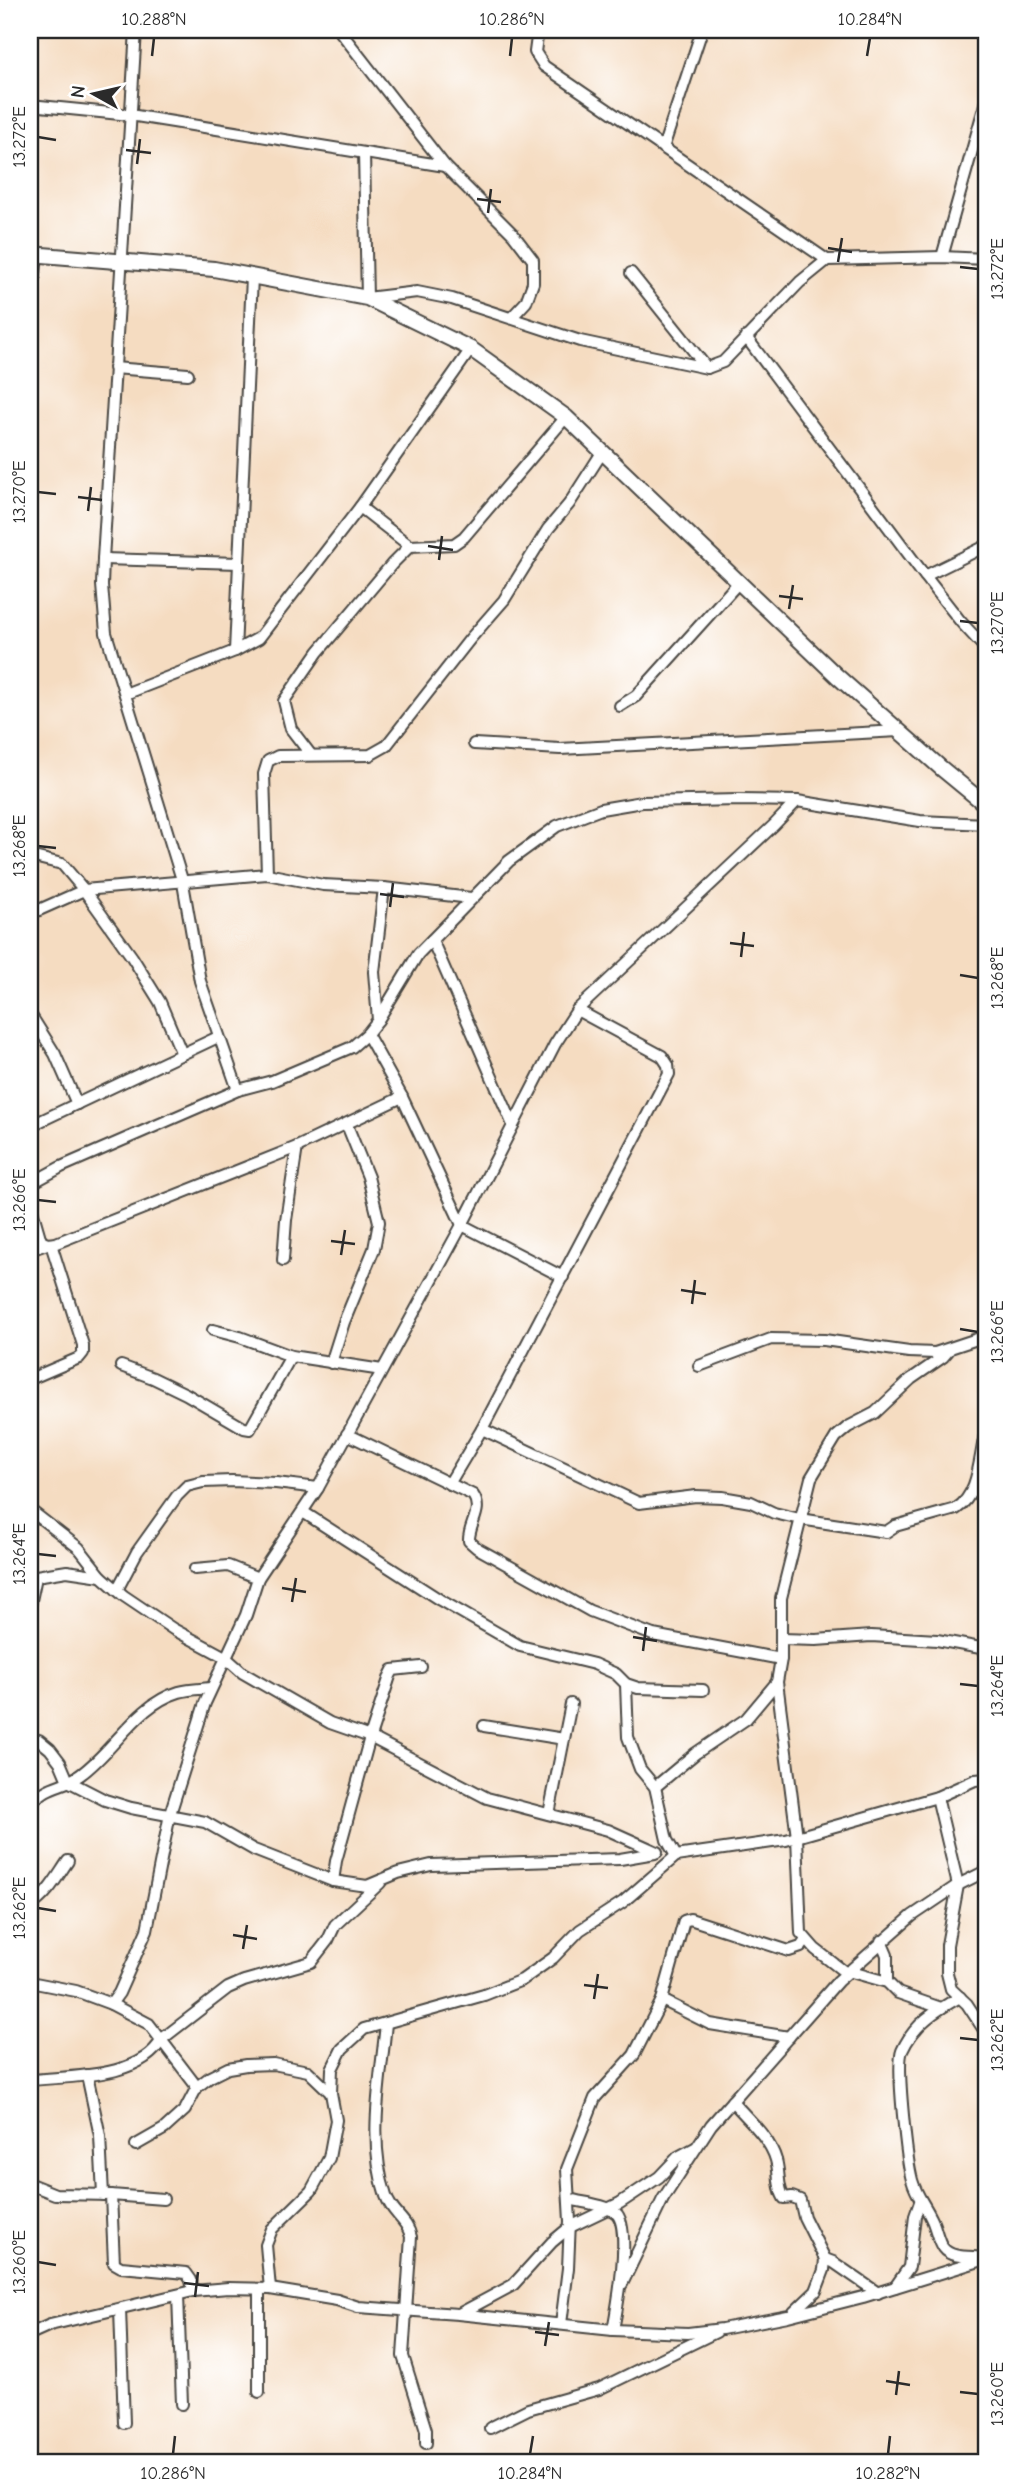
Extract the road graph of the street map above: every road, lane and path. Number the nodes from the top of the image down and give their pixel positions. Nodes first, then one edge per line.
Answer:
1 (136, 30) edge
2 (339, 30) edge
3 (538, 30) edge
4 (702, 30) edge
5 (986, 100) edge
6 (30, 105) edge
7 (130, 115) junction
8 (663, 148) junction
9 (364, 153) junction
10 (445, 166) junction
11 (33, 254) edge
12 (942, 257) junction
13 (986, 259) edge
14 (827, 260) junction
15 (120, 262) junction
16 (631, 273) dead end
17 (252, 276) junction
18 (367, 298) junction
19 (512, 317) junction
20 (30, 321) edge
21 (747, 337) junction
22 (471, 349) junction
23 (114, 368) junction
24 (706, 368) junction
25 (188, 374) dead end
26 (566, 417) junction
27 (603, 451) junction
28 (360, 507) junction
29 (410, 546) junction
30 (986, 546) edge
31 (103, 559) junction
32 (239, 563) junction
33 (925, 576) junction
34 (739, 582) junction
35 (986, 649) edge
36 (235, 651) junction
37 (125, 694) junction
38 (620, 706) dead end
39 (899, 732) junction
40 (474, 744) dead end
41 (311, 755) junction
42 (797, 801) junction
43 (986, 804) edge
44 (986, 824) edge
45 (30, 853) edge
46 (267, 874) junction
47 (183, 883) junction
48 (384, 888) junction
49 (84, 890) junction
50 (471, 898) junction
51 (30, 915) edge
52 (432, 940) junction
53 (577, 1010) junction
54 (30, 1014) edge
55 (377, 1020) junction
56 (367, 1034) junction
57 (218, 1037) junction
58 (182, 1054) junction
59 (238, 1090) junction
60 (402, 1097) junction
61 (78, 1104) junction
62 (346, 1125) junction
63 (513, 1125) junction
64 (30, 1126) edge
65 (297, 1147) junction
66 (30, 1185) edge
67 (30, 1203) edge
68 (462, 1225) junction
69 (49, 1244) junction
70 (30, 1250) edge
71 (283, 1260) dead end
72 (564, 1277) junction
73 (213, 1330) dead end
74 (986, 1336) edge
75 (949, 1350) junction
76 (291, 1356) junction
77 (331, 1363) junction
78 (121, 1366) dead end
79 (699, 1366) dead end
80 (382, 1370) junction
81 (30, 1379) edge
82 (482, 1429) junction
83 (986, 1431) edge
84 (347, 1434) junction
85 (449, 1484) junction
86 (318, 1488) junction
87 (30, 1510) edge
88 (303, 1512) junction
89 (800, 1520) junction
90 (195, 1569) dead end
91 (101, 1576) junction
92 (33, 1577) edge
93 (258, 1578) junction
94 (117, 1590) junction
95 (30, 1605) edge
96 (780, 1639) junction
97 (986, 1649) edge
98 (225, 1657) junction
99 (781, 1659) junction
100 (421, 1667) dead end
101 (777, 1682) junction
102 (626, 1684) junction
103 (211, 1688) junction
104 (703, 1690) dead end
105 (571, 1704) dead end
106 (484, 1726) dead end
107 (370, 1737) junction
108 (30, 1738) edge
109 (564, 1739) junction
110 (986, 1779) edge
111 (68, 1781) junction
112 (655, 1787) junction
113 (937, 1797) junction
114 (30, 1804) edge
115 (170, 1814) junction
116 (549, 1814) junction
117 (797, 1837) junction
118 (657, 1852) junction
119 (673, 1858) junction
120 (68, 1861) dead end
121 (986, 1871) edge
122 (333, 1881) junction
123 (381, 1882) junction
124 (958, 1885) junction
125 (30, 1906) edge
126 (806, 1940) junction
127 (881, 1941) junction
128 (847, 1972) junction
129 (30, 1982) edge
130 (887, 1982) junction
131 (960, 1997) junction
132 (662, 2000) junction
133 (111, 2004) junction
134 (941, 2008) junction
135 (386, 2023) junction
136 (986, 2033) edge
137 (789, 2036) junction
138 (162, 2039) junction
139 (87, 2075) junction
140 (30, 2080) edge
141 (197, 2087) junction
142 (331, 2093) junction
143 (732, 2101) junction
144 (136, 2145) dead end
145 (697, 2146) junction
146 (30, 2184) edge
147 (107, 2195) junction
148 (163, 2199) dead end
149 (569, 2199) junction
150 (920, 2202) junction
151 (609, 2209) junction
152 (570, 2227) junction
153 (825, 2259) junction
154 (986, 2259) edge
155 (622, 2284) junction
156 (895, 2287) junction
157 (265, 2289) junction
158 (193, 2291) junction
159 (878, 2293) junction
160 (178, 2295) junction
161 (120, 2309) junction
162 (404, 2311) junction
163 (458, 2314) junction
164 (789, 2316) junction
165 (561, 2324) junction
166 (722, 2329) junction
167 (613, 2330) junction
168 (30, 2334) edge
169 (259, 2392) dead end
170 (182, 2404) dead end
171 (124, 2423) dead end
172 (490, 2428) dead end
173 (426, 2444) dead end

1 - 7 street
2 - 10 street
3 - 8 street
4 - 8 street
5 - 12 street
6 - 7 street
7 - 9 street
7 - 15 street
8 - 14 street
9 - 10 street
9 - 18 street
10 - 19 street
11 - 15 street
11 - 20 street
12 - 13 street
12 - 14 street
14 - 21 street
15 - 17 street
15 - 23 street
16 - 24 street
17 - 18 street
17 - 32 street
18 - 19 street
18 - 22 street
19 - 24 street
21 - 24 street
21 - 33 street
22 - 26 street
22 - 28 street
23 - 25 street
23 - 31 street
26 - 27 street
26 - 29 street
27 - 34 street
27 - 41 street
28 - 29 street
28 - 36 street
29 - 41 street
30 - 33 street
31 - 32 street
31 - 37 street
32 - 36 street
33 - 35 street
34 - 38 street
34 - 39 street
36 - 37 street
37 - 47 street
39 - 40 street
39 - 43 street
41 - 46 street
42 - 44 street
42 - 50 street
42 - 53 street
45 - 49 street
46 - 47 street
46 - 48 street
47 - 49 street
47 - 57 street
48 - 50 street
48 - 55 street
49 - 51 street
49 - 58 street
50 - 52 street
52 - 55 street
52 - 63 street
53 - 63 street
53 - 72 street
54 - 61 street
55 - 56 street
56 - 59 street
56 - 60 street
57 - 58 street
57 - 59 street
58 - 61 street
59 - 66 street
60 - 62 street
60 - 68 street
61 - 64 street
62 - 65 street
62 - 77 street
63 - 68 street
65 - 69 street
65 - 71 street
67 - 69 street
68 - 72 street
68 - 80 street
69 - 70 street
69 - 81 street
72 - 82 street
73 - 76 street
74 - 75 street
75 - 79 street
75 - 89 street
76 - 77 street
76 - 78 street
77 - 80 street
80 - 84 street
82 - 85 street
82 - 89 street
83 - 89 street
84 - 85 street
84 - 86 street
85 - 99 street
86 - 88 street
86 - 94 street
87 - 91 street
88 - 93 street
88 - 102 street
89 - 96 street
90 - 93 street
91 - 92 street
91 - 94 street
92 - 95 street
93 - 98 street
94 - 98 street
96 - 97 street
96 - 99 street
98 - 103 street
98 - 107 street
99 - 101 street
100 - 107 street
101 - 112 street
101 - 117 street
102 - 104 street
102 - 112 street
103 - 111 street
103 - 115 street
105 - 109 street
106 - 109 street
107 - 116 street
107 - 122 street
108 - 111 street
109 - 116 street
110 - 113 street
111 - 114 street
111 - 115 street
112 - 119 street
113 - 117 street
113 - 124 street
115 - 122 street
115 - 133 street
116 - 118 street
117 - 119 street
117 - 126 street
118 - 119 street
118 - 123 street
119 - 135 street
120 - 125 street
121 - 124 street
122 - 123 street
123 - 138 street
124 - 127 street
124 - 131 street
126 - 128 street
126 - 132 street
127 - 128 street
127 - 130 street
128 - 130 street
128 - 137 street
129 - 133 street
130 - 134 street
131 - 134 street
131 - 136 street
132 - 137 street
132 - 149 street
133 - 138 street
134 - 150 street
135 - 142 street
135 - 162 street
137 - 143 street
138 - 139 street
138 - 141 street
139 - 140 street
139 - 147 street
141 - 142 street
141 - 144 street
142 - 157 street
143 - 145 street
143 - 153 street
145 - 151 street
145 - 155 street
146 - 147 street
147 - 148 street
147 - 158 street
149 - 151 street
149 - 152 street
150 - 154 street
150 - 156 street
151 - 152 street
151 - 155 street
152 - 163 street
152 - 165 street
153 - 159 street
153 - 164 street
154 - 156 street
155 - 167 street
156 - 159 street
157 - 158 street
157 - 162 street
157 - 169 street
158 - 160 street
159 - 164 street
160 - 161 street
160 - 170 street
161 - 168 street
161 - 171 street
162 - 163 street
162 - 173 street
163 - 165 street
164 - 166 street
165 - 167 street
166 - 167 street
166 - 172 street

